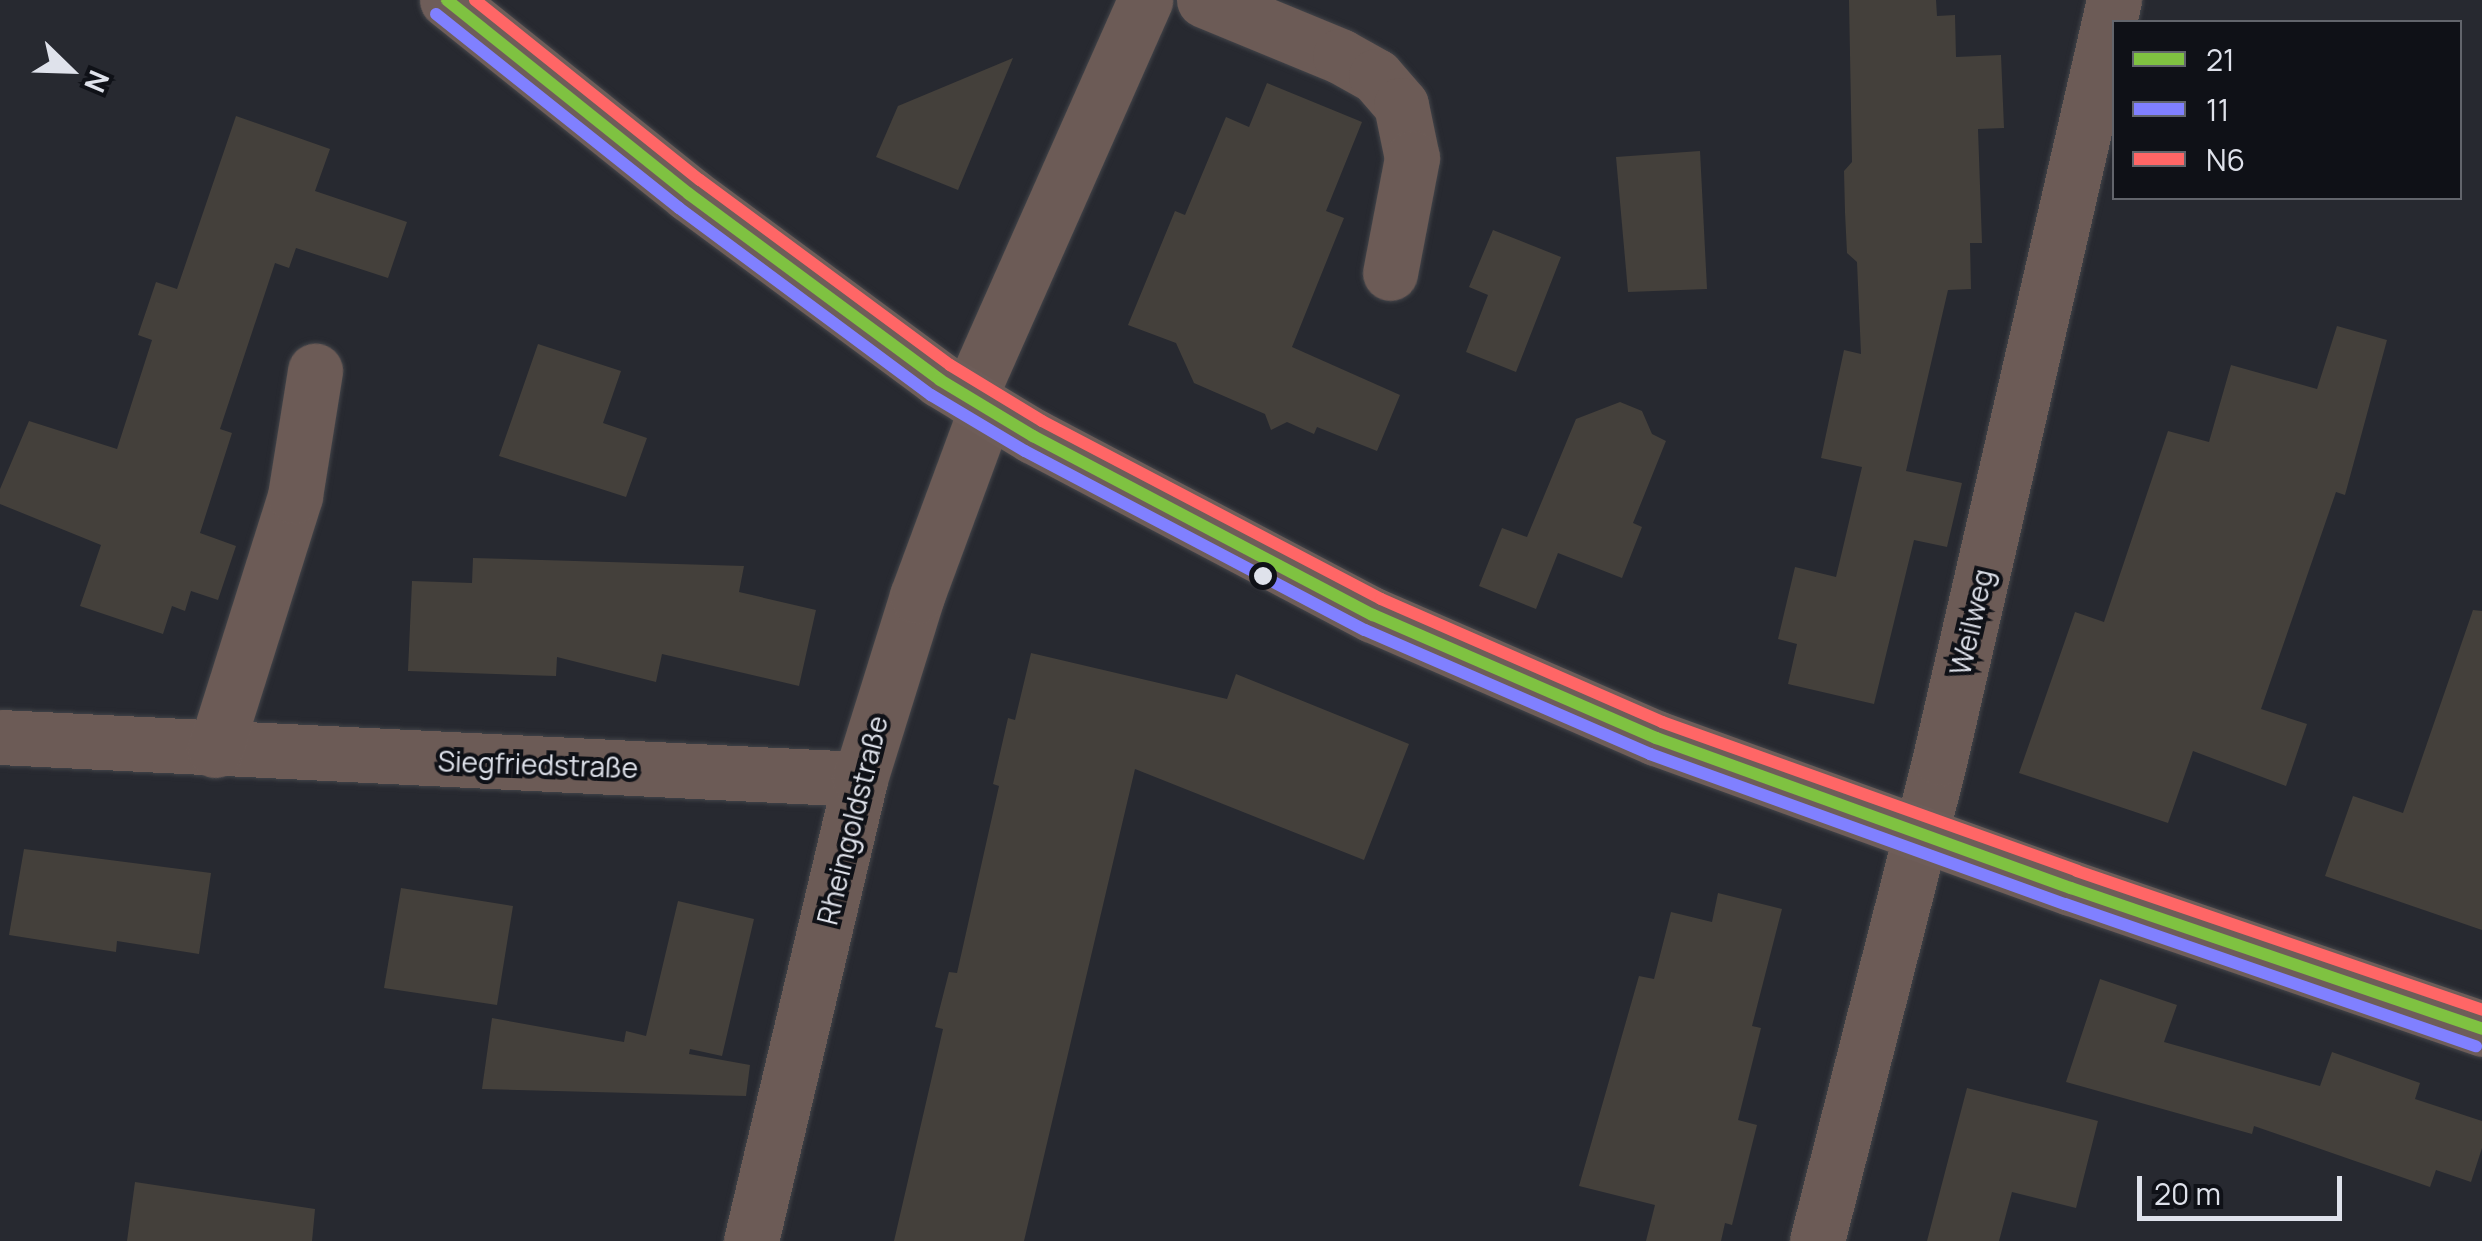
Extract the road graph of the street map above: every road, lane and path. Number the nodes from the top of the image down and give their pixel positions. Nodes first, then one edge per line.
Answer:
1 (448, 0) edge
2 (1145, 0) edge
3 (1204, 0) edge
4 (2114, 0) edge
5 (1390, 273) dead end
6 (316, 371) dead end
7 (978, 403) junction
8 (0, 737) edge
9 (215, 750) junction
10 (860, 778) junction
11 (1920, 835) junction
12 (2482, 1030) edge
13 (750, 1241) edge
14 (1817, 1241) edge

1 - 7 street
2 - 7 street, Rheingoldstraße
3 - 5 street
4 - 11 street, Weilweg
6 - 9 street
7 - 10 street, Rheingoldstraße
7 - 11 street
8 - 9 street, Siegfriedstraße
9 - 10 street, Siegfriedstraße
10 - 13 street, Rheingoldstraße
11 - 12 street
11 - 14 street, Weilweg

